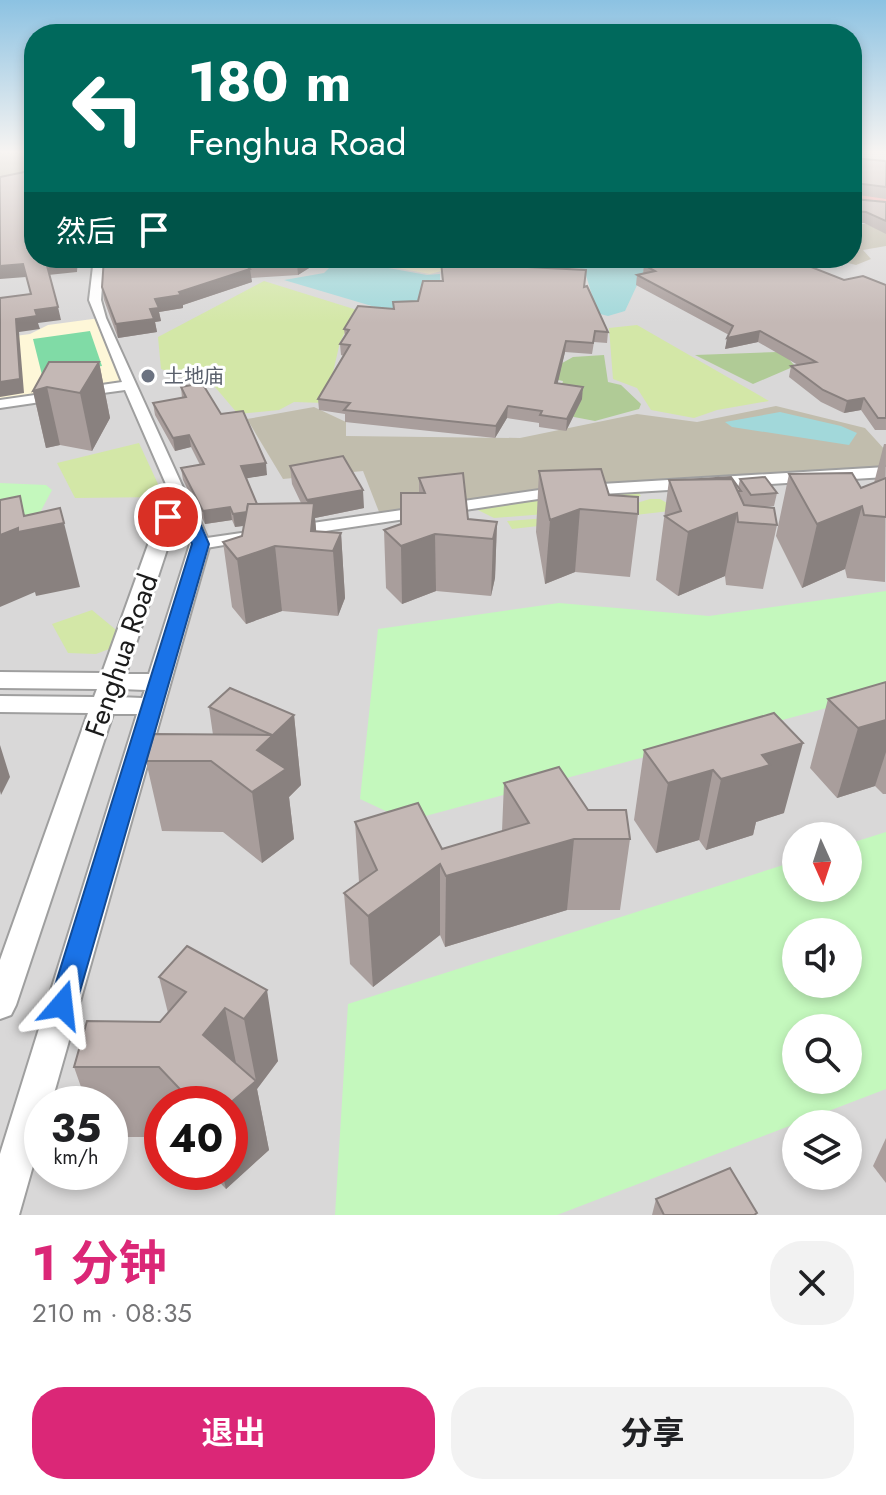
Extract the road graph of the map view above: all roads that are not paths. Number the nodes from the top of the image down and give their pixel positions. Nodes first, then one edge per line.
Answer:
1 (98, 268) edge
2 (130, 385) junction
3 (0, 404) edge
4 (886, 472) edge
5 (187, 514) junction
6 (200, 544) junction
7 (0, 680) edge
8 (107, 694) junction
9 (155, 694) junction
10 (0, 704) edge
11 (0, 1005) edge
12 (0, 1215) edge

1 - 2 street
2 - 3 street
2 - 5 street
4 - 6 street
5 - 6 street
5 - 8 street, Fenghua Road
6 - 9 street, Fenghua Road
7 - 8 street
8 - 9 street
8 - 10 street
8 - 11 street, Fenghua Road
9 - 12 street, Fenghua Road

